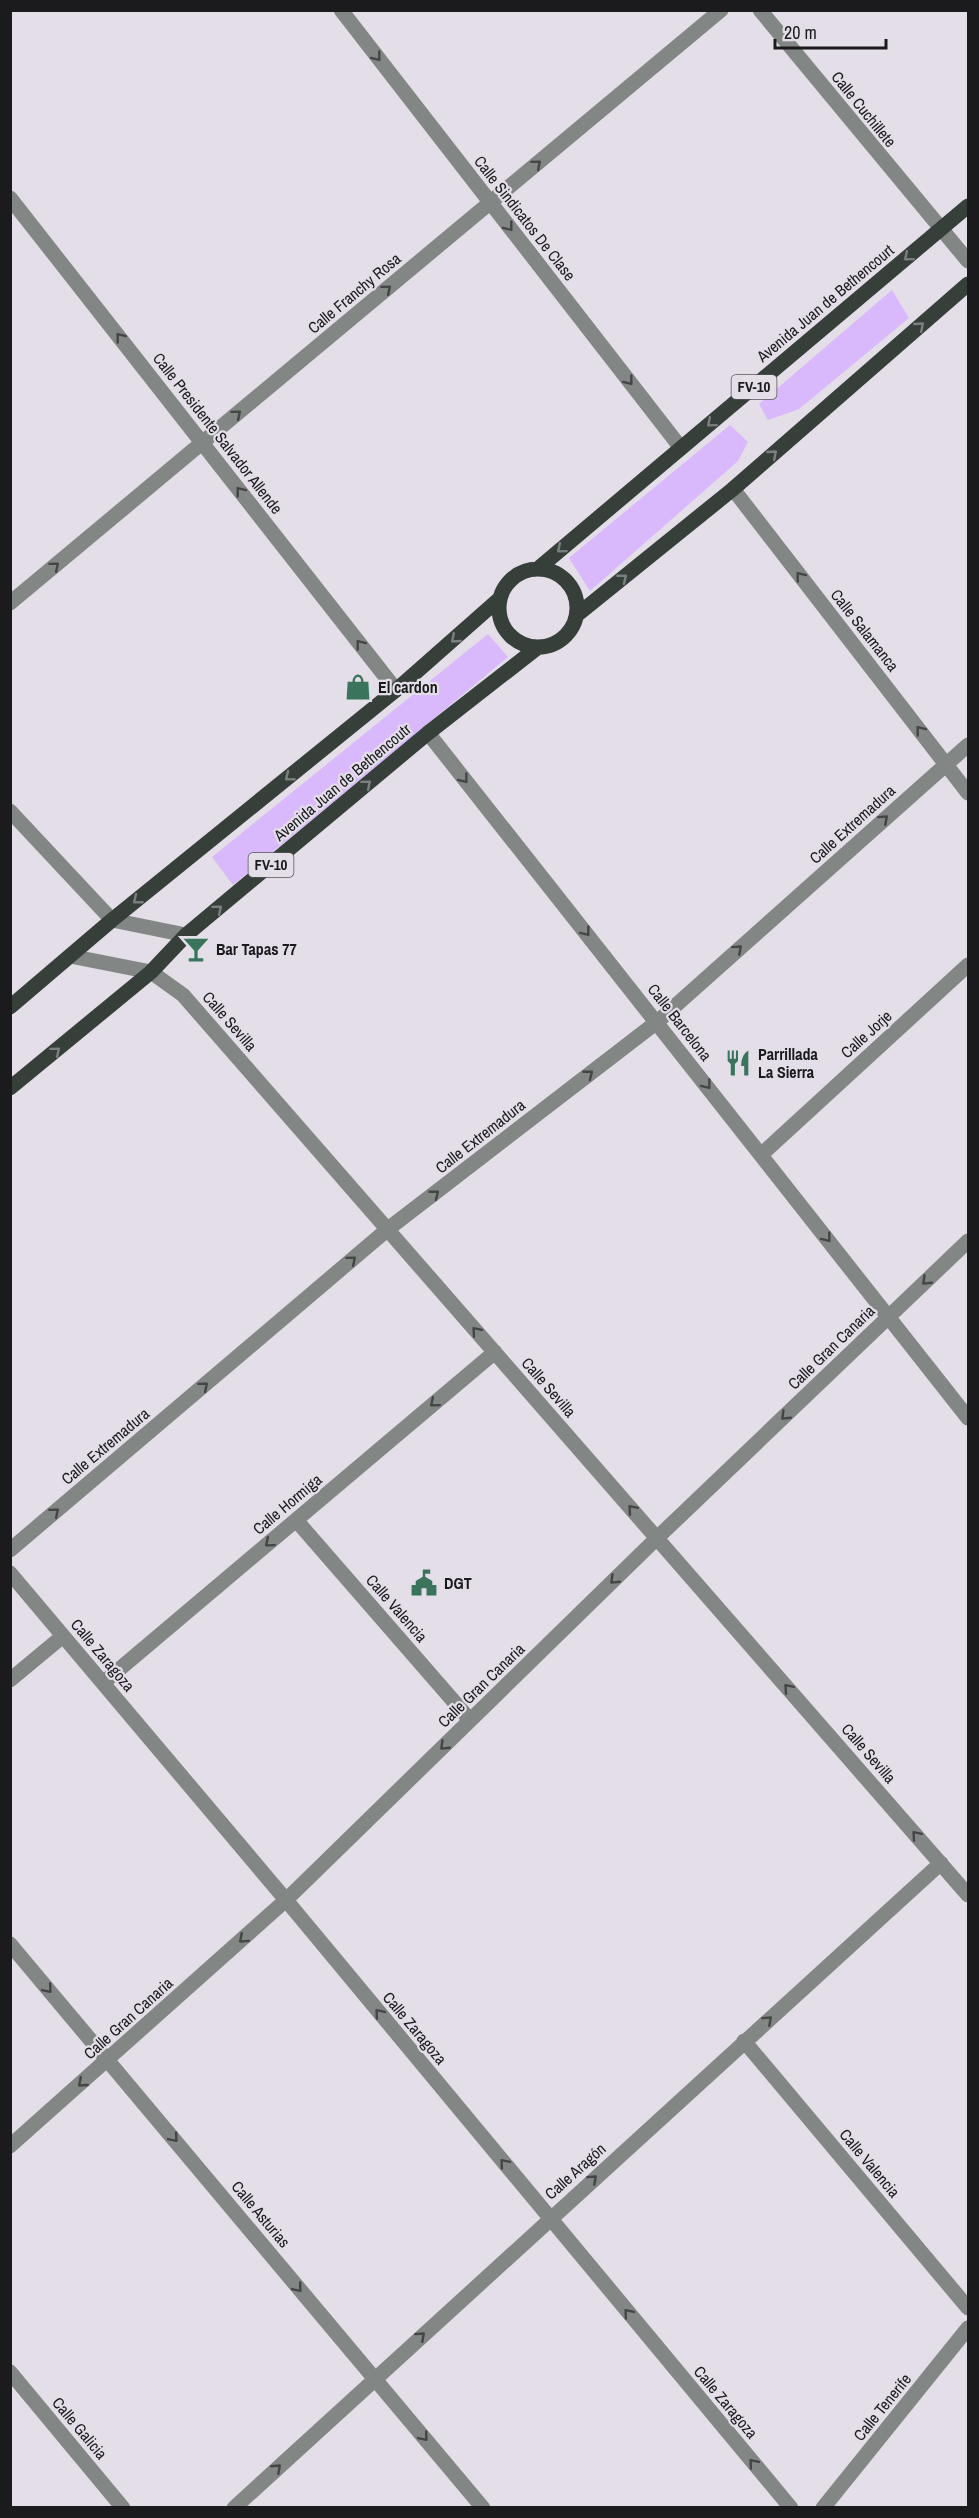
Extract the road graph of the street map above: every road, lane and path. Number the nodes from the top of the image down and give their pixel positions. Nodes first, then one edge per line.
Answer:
1 (341, 10) edge
2 (721, 10) edge
3 (760, 10) edge
4 (10, 198) edge
5 (491, 203) junction
6 (969, 206) edge
7 (940, 230) junction
8 (969, 261) edge
9 (969, 284) edge
10 (203, 443) junction
11 (681, 448) junction
12 (733, 489) junction
13 (540, 567) junction
14 (498, 600) junction
15 (10, 603) edge
16 (577, 615) junction
17 (537, 648) junction
18 (396, 690) junction
19 (428, 733) junction
20 (969, 745) edge
21 (946, 764) junction
22 (969, 793) edge
23 (10, 811) edge
24 (112, 921) junction
25 (186, 935) junction
26 (70, 956) junction
27 (969, 965) edge
28 (151, 972) junction
29 (10, 1007) edge
30 (657, 1022) junction
31 (10, 1088) edge
32 (762, 1154) junction
33 (388, 1229) junction
34 (969, 1241) edge
35 (889, 1317) junction
36 (495, 1352) junction
37 (969, 1418) edge
38 (296, 1520) junction
39 (657, 1538) junction
40 (10, 1550) edge
41 (10, 1573) edge
42 (63, 1636) junction
43 (10, 1680) edge
44 (103, 1683) junction
45 (470, 1720) junction
46 (940, 1863) junction
47 (969, 1895) edge
48 (286, 1900) junction
49 (10, 1944) edge
50 (744, 2041) junction
51 (109, 2060) junction
52 (10, 2146) edge
53 (549, 2219) junction
54 (969, 2308) edge
55 (969, 2328) edge
56 (10, 2372) edge
57 (374, 2379) junction
58 (123, 2508) edge
59 (234, 2508) edge
60 (483, 2508) edge
61 (791, 2508) edge
62 (823, 2508) edge

1 -> 5 street, Calle Sindicatos De Clase
5 -> 2 street, Calle Franchy Rosa
3 - 7 street, Calle Cuchillete
10 -> 4 street, Calle Presidente Salvador Allende
10 -> 5 street, Calle Franchy Rosa
5 -> 11 street, Calle Sindicatos De Clase
6 - 7 main road, Avenida Juan de Bethencourt / FV-10
7 - 8 street, Calle Cuchillete
7 -> 11 main road, Avenida Juan de Bethencourt / FV-10
12 -> 9 main road, FV-10
15 -> 10 street, Calle Franchy Rosa
18 -> 10 street, Calle Presidente Salvador Allende
11 -> 13 main road, Avenida Juan de Bethencourt / FV-10
16 -> 12 main road, FV-10
21 -> 12 street, Calle Salamanca
13 - 14 main road, FV-10
13 - 16 main road
14 - 17 main road
14 -> 18 main road, FV-10
16 - 17 main road, FV-10
17 - 19 main road, Avenida Juan de Bethencoutr / FV-10
18 -> 24 main road, FV-10
25 -> 19 main road, Avenida Juan de Bethencoutr / FV-10
19 -> 30 street, Calle Barcelona
20 - 21 street, Calle Extremadura
21 - 22 street, Calle Salamanca
30 -> 21 street, Calle Extremadura
23 - 24 street
24 - 25 street
24 - 26 main road, FV-10
25 - 28 main road, Avenida Juan de Bethencoutr / FV-10
26 - 28 street, Calle Sevilla
26 - 29 main road, FV-10
27 - 32 street, Calle Jorje
31 -> 28 main road, Avenida Juan de Bethencoutr / FV-10
28 - 33 street, Calle Sevilla
30 -> 32 street, Calle Barcelona
33 -> 30 street, Calle Extremadura
32 -> 35 street, Calle Barcelona
36 -> 33 street, Calle Sevilla
40 -> 33 street, Calle Extremadura
34 -> 35 street, Calle Gran Canaria
35 - 37 street, Calle Barcelona
35 -> 39 street, Calle Gran Canaria
36 -> 38 street, Calle Hormiga
39 -> 36 street, Calle Sevilla
38 -> 44 street, Calle Hormiga
38 - 45 street, Calle Valencia
39 -> 45 street, Calle Gran Canaria
46 -> 39 street, Calle Sevilla
41 - 42 street, Calle Zaragoza
42 - 43 street
42 - 44 street, Calle Zaragoza
44 - 48 street, Calle Zaragoza
45 -> 48 street, Calle Gran Canaria
46 - 47 street, Calle Sevilla
50 -> 46 street, Calle Aragón
48 -> 51 street, Calle Gran Canaria
53 -> 48 street, Calle Zaragoza
49 -> 51 street, Calle Asturias
53 -> 50 street, Calle Aragón
50 - 54 street, Calle Valencia
51 -> 52 street, Calle Gran Canaria
51 -> 57 street, Calle Asturias
57 -> 53 street, Calle Aragón
61 -> 53 street, Calle Zaragoza
55 - 62 street, Calle Tenerife
56 - 58 street, Calle Galicia
59 -> 57 street, Calle Aragón
57 -> 60 street, Calle Asturias

